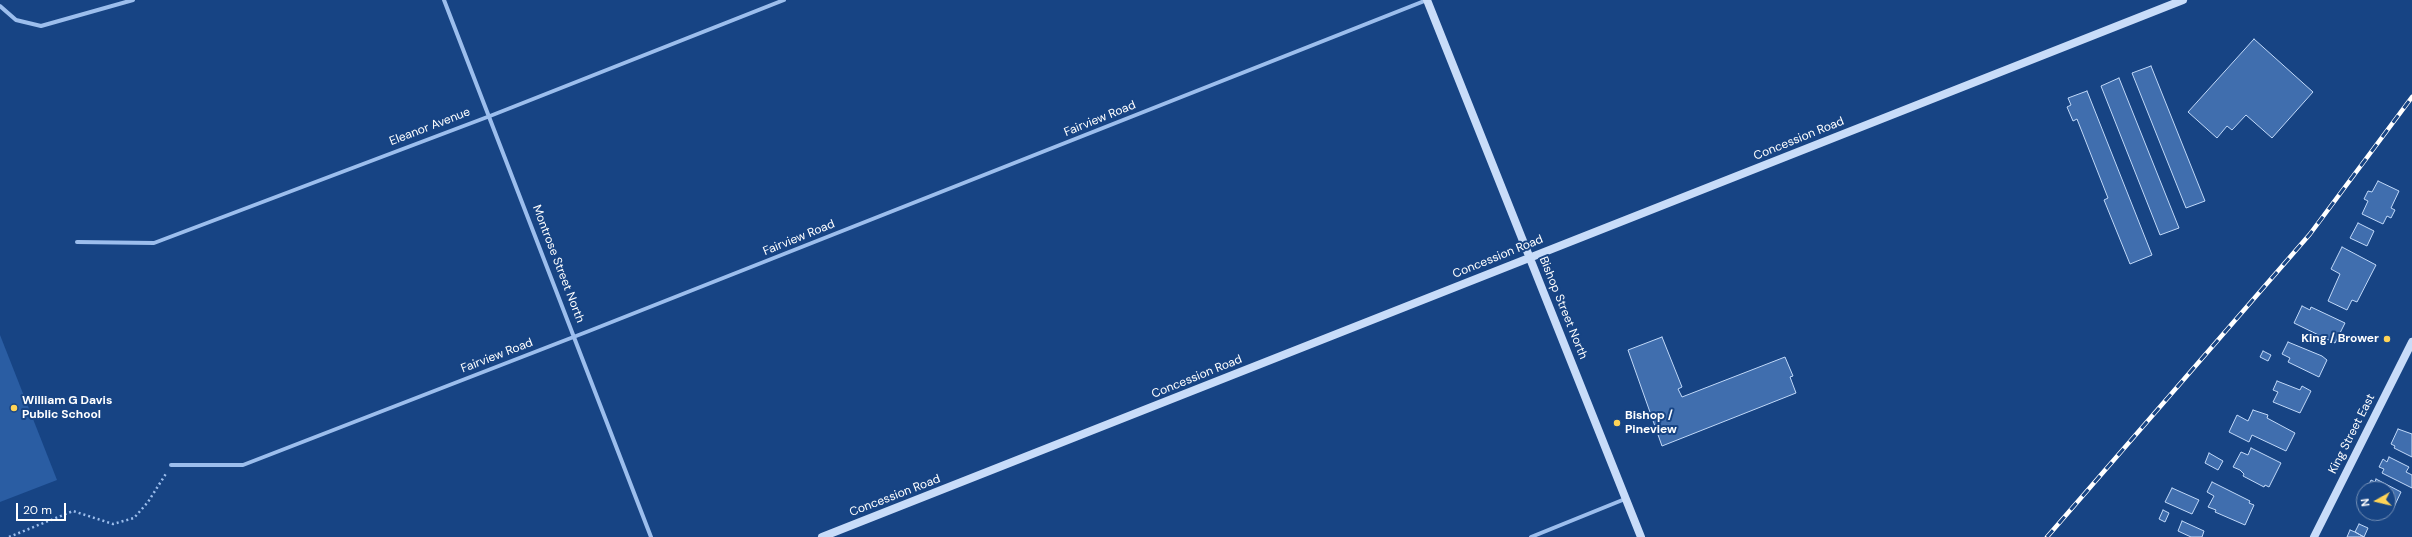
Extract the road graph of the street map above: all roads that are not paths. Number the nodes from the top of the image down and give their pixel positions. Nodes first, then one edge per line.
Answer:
1 (133, 0) edge
2 (444, 0) edge
3 (784, 0) edge
4 (1427, 0) edge
5 (2183, 0) edge
6 (0, 6) edge
7 (490, 116) junction
8 (77, 242) dead end
9 (1530, 257) junction
10 (575, 337) junction
11 (2412, 342) edge
12 (171, 465) road end
13 (1626, 499) junction
14 (651, 537) edge
15 (822, 537) edge
16 (1531, 537) edge
17 (1641, 537) edge
18 (2314, 537) edge

1 - 6 street
2 - 7 street, Montrose Street North
3 - 7 street, Eleanor Avenue
4 - 9 main road, Bishop Street North
4 - 10 street, Fairview Road
5 - 9 main road, Concession Road
7 - 8 street, Eleanor Avenue
7 - 10 street, Montrose Street North
9 - 13 main road, Bishop Street North
9 - 15 main road, Concession Road
10 - 12 street, Fairview Road
10 - 14 street, Montrose Street North
11 - 18 main road, King Street East
13 - 16 street
13 - 17 main road, Bishop Street North

